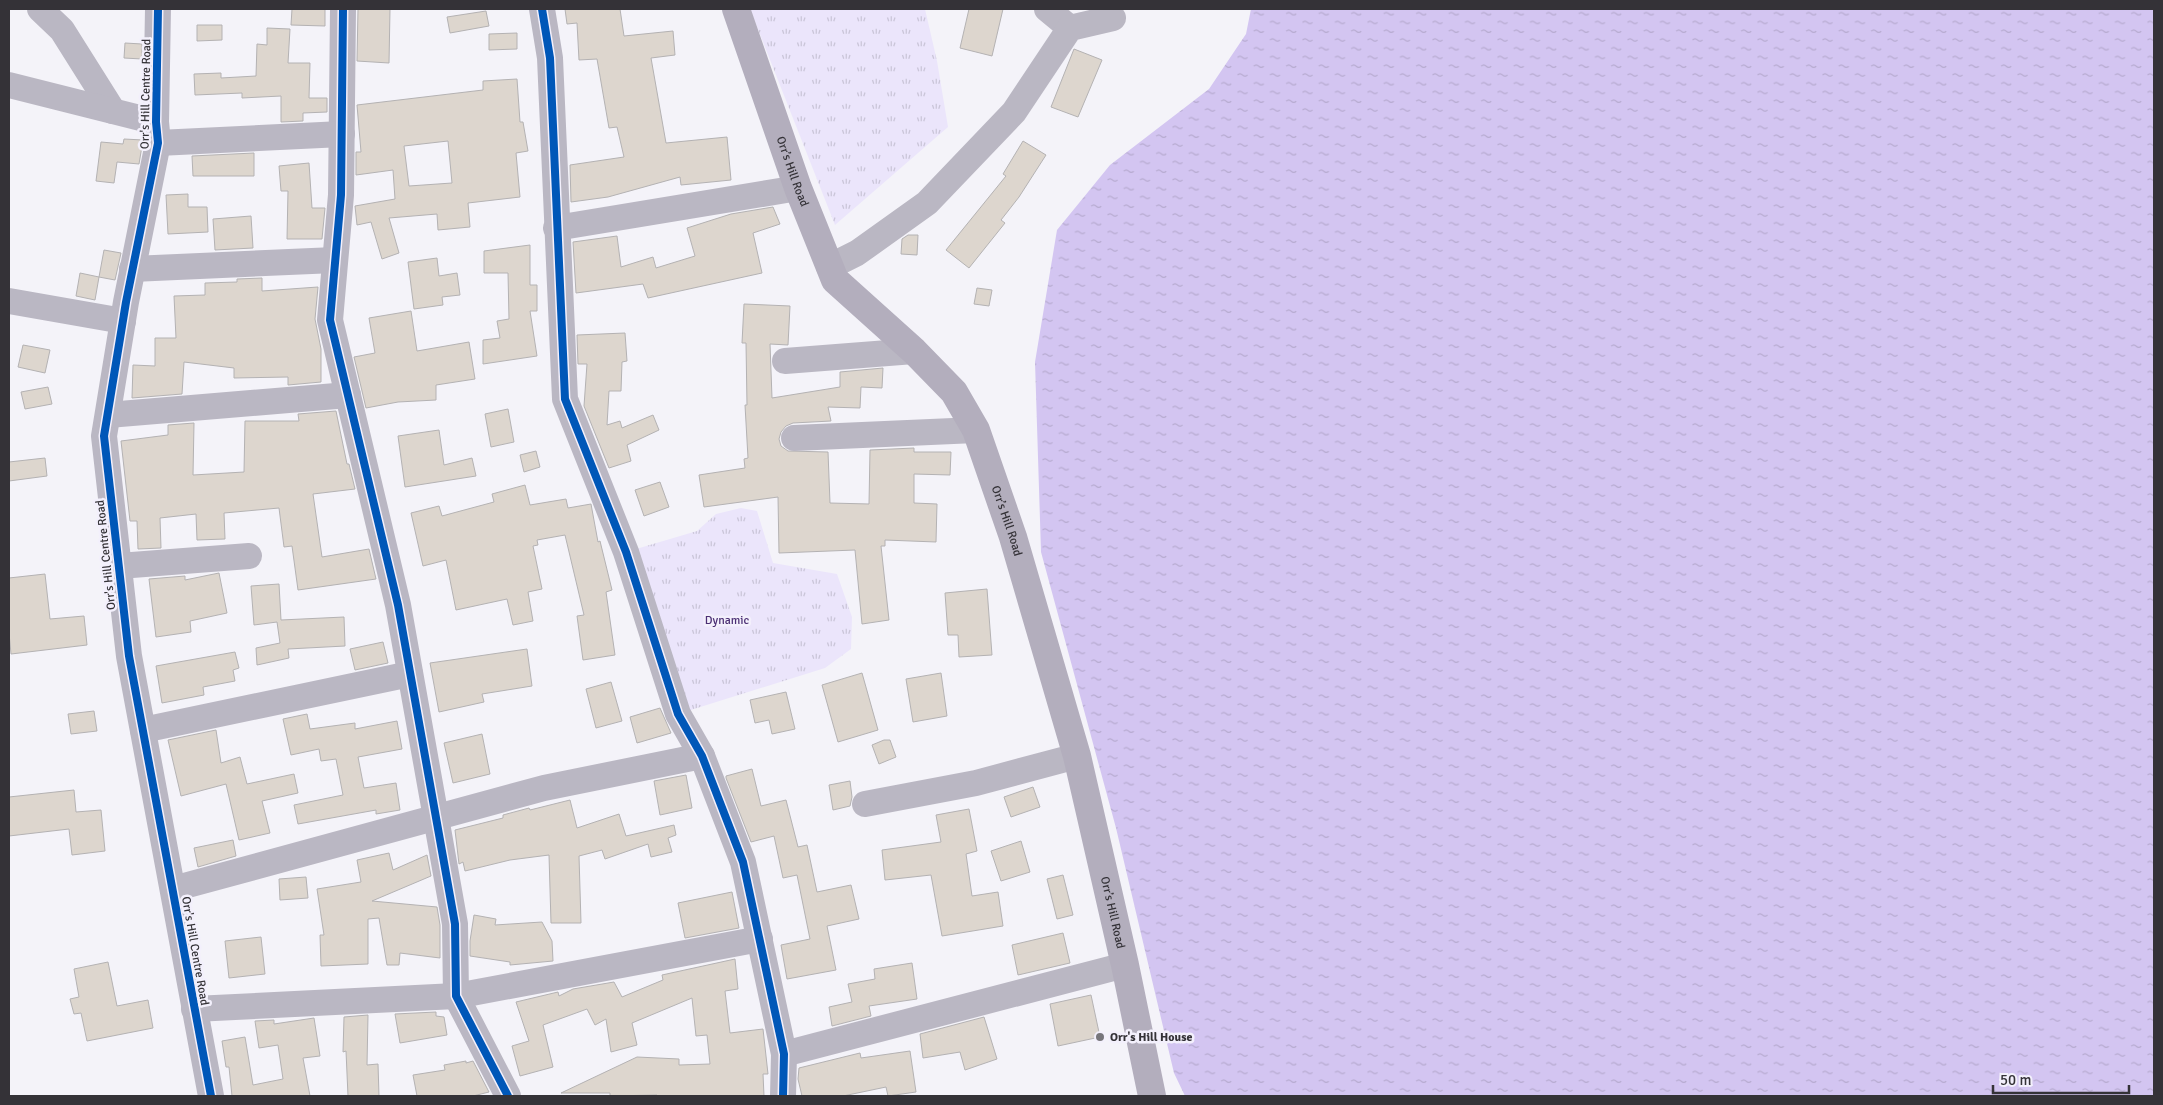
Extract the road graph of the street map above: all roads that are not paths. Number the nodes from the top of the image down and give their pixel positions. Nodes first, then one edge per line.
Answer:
1 (40, 9) edge
2 (158, 9) edge
3 (343, 9) edge
4 (542, 9) edge
5 (736, 9) edge
6 (1047, 9) edge
7 (1113, 18) dead end
8 (1070, 28) junction
9 (9, 85) edge
10 (113, 111) junction
11 (157, 132) junction
12 (342, 134) junction
13 (798, 188) junction
14 (556, 228) junction
15 (335, 260) junction
16 (829, 267) junction
17 (132, 269) junction
18 (9, 301) edge
19 (123, 321) junction
20 (914, 351) junction
21 (785, 361) dead end
22 (348, 395) junction
23 (108, 415) junction
24 (976, 430) junction
25 (794, 438) dead end
26 (249, 556) dead end
27 (119, 566) junction
28 (410, 674) junction
29 (143, 730) junction
30 (702, 756) junction
31 (1077, 756) junction
32 (865, 804) dead end
33 (437, 818) junction
34 (173, 889) junction
35 (760, 939) junction
36 (1125, 965) junction
37 (456, 996) junction
38 (194, 1009) junction
39 (784, 1054) junction
40 (211, 1096) edge
41 (508, 1096) edge
42 (783, 1096) edge
43 (1152, 1096) edge

1 - 10 street
2 - 11 street, Orr's Hill Centre Road
3 - 12 street
4 - 14 street
5 - 13 main road, Orr’s Hill Road
6 - 8 street
7 - 8 street
8 - 16 street
9 - 10 street
10 - 11 street
11 - 12 street
11 - 17 street, Orr's Hill Centre Road
12 - 15 street
13 - 14 street
13 - 16 main road, Orr’s Hill Road
14 - 30 street
15 - 17 street
15 - 22 street
16 - 20 main road, Orr’s Hill Road
17 - 19 street, Orr's Hill Centre Road
18 - 19 street
19 - 23 street, Orr's Hill Centre Road
20 - 21 street
20 - 24 main road, Orr’s Hill Road
22 - 23 street
22 - 28 street
23 - 27 street, Orr's Hill Centre Road
24 - 25 street
24 - 31 main road, Orr’s Hill Road
26 - 27 street
27 - 29 street, Orr's Hill Centre Road
28 - 29 street
28 - 33 street
29 - 34 street, Orr's Hill Centre Road
30 - 33 street
30 - 35 street
31 - 32 street
31 - 36 main road, Orr’s Hill Road
33 - 34 street
33 - 37 street
34 - 38 street, Orr's Hill Centre Road
35 - 37 street
35 - 39 street
36 - 39 street
36 - 43 main road, Orr’s Hill Road
37 - 38 street
37 - 41 street
38 - 40 street, Orr's Hill Centre Road
39 - 42 street

